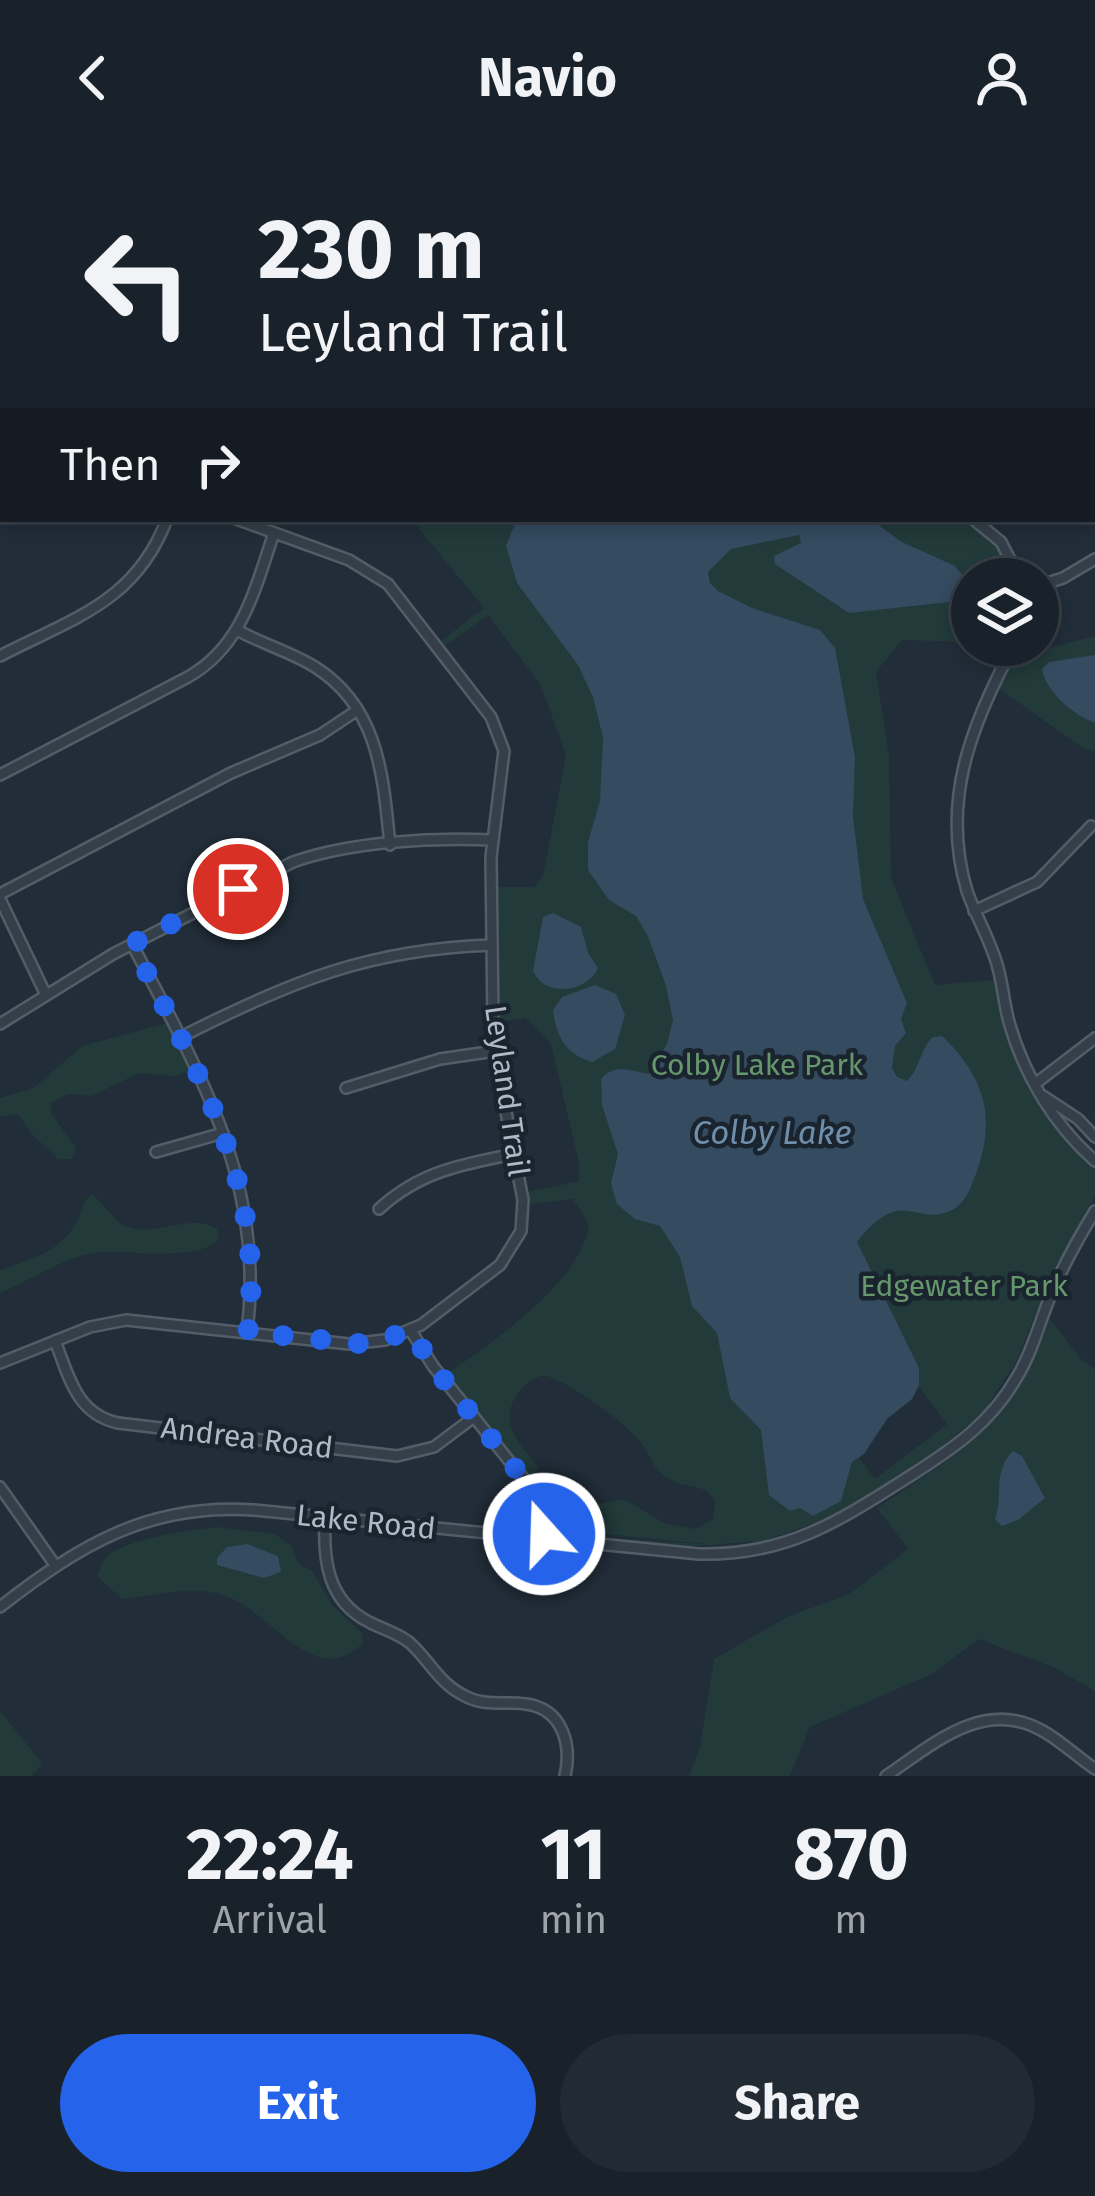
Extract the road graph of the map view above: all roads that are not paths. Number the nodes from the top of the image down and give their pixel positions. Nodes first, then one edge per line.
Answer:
1 (166, 522) edge
2 (244, 522) edge
3 (977, 522) edge
4 (274, 533) junction
5 (1009, 558) edge
6 (1095, 559) edge
7 (1059, 579) edge
8 (237, 630) junction
9 (0, 656) edge
10 (1004, 666) edge
11 (356, 711) junction
12 (0, 775) edge
13 (1091, 826) dead end
14 (492, 840) junction
15 (390, 845) junction
16 (0, 896) edge
17 (974, 911) junction
18 (132, 944) junction
19 (492, 945) junction
20 (46, 995) junction
21 (0, 1024) edge
22 (181, 1037) junction
23 (1095, 1038) edge
24 (496, 1052) junction
25 (1035, 1084) junction
26 (346, 1088) dead end
27 (1043, 1096) junction
28 (223, 1132) junction
29 (1095, 1137) edge
30 (156, 1152) dead end
31 (514, 1154) junction
32 (1095, 1162) edge
33 (380, 1209) dead end
34 (1095, 1211) edge
35 (411, 1331) junction
36 (248, 1332) junction
37 (56, 1341) junction
38 (0, 1363) edge
39 (474, 1417) junction
40 (0, 1487) edge
41 (325, 1518) junction
42 (543, 1540) junction
43 (55, 1565) junction
44 (0, 1607) edge
45 (1095, 1769) edge
46 (565, 1776) edge
47 (886, 1776) edge

1 - 9 street
2 - 4 street, Leyland Trail
3 - 5 street
4 - 8 street
4 - 14 street, Leyland Trail
6 - 7 street
8 - 11 street
8 - 12 street
10 - 17 street
11 - 15 street
11 - 16 street
13 - 17 street
14 - 15 street
14 - 19 street, Leyland Trail
15 - 18 street
16 - 20 street
17 - 25 street
18 - 20 street
18 - 22 street
19 - 22 street
19 - 24 street, Leyland Trail
20 - 21 street
22 - 28 street
23 - 25 street
24 - 26 street
24 - 31 street, Leyland Trail
25 - 27 street
27 - 29 street
27 - 32 street
28 - 30 street
28 - 36 street
31 - 33 street
31 - 35 street, Leyland Trail
34 - 42 street, Lake Road
35 - 36 street, Leyland Trail
35 - 39 street
36 - 37 street, Leyland Trail
37 - 38 street, Leyland Trail
37 - 39 street, Andrea Road
39 - 42 street
40 - 43 street
41 - 42 street, Lake Road
41 - 43 street, Lake Road
41 - 46 street
43 - 44 street, Lake Road
45 - 47 street

